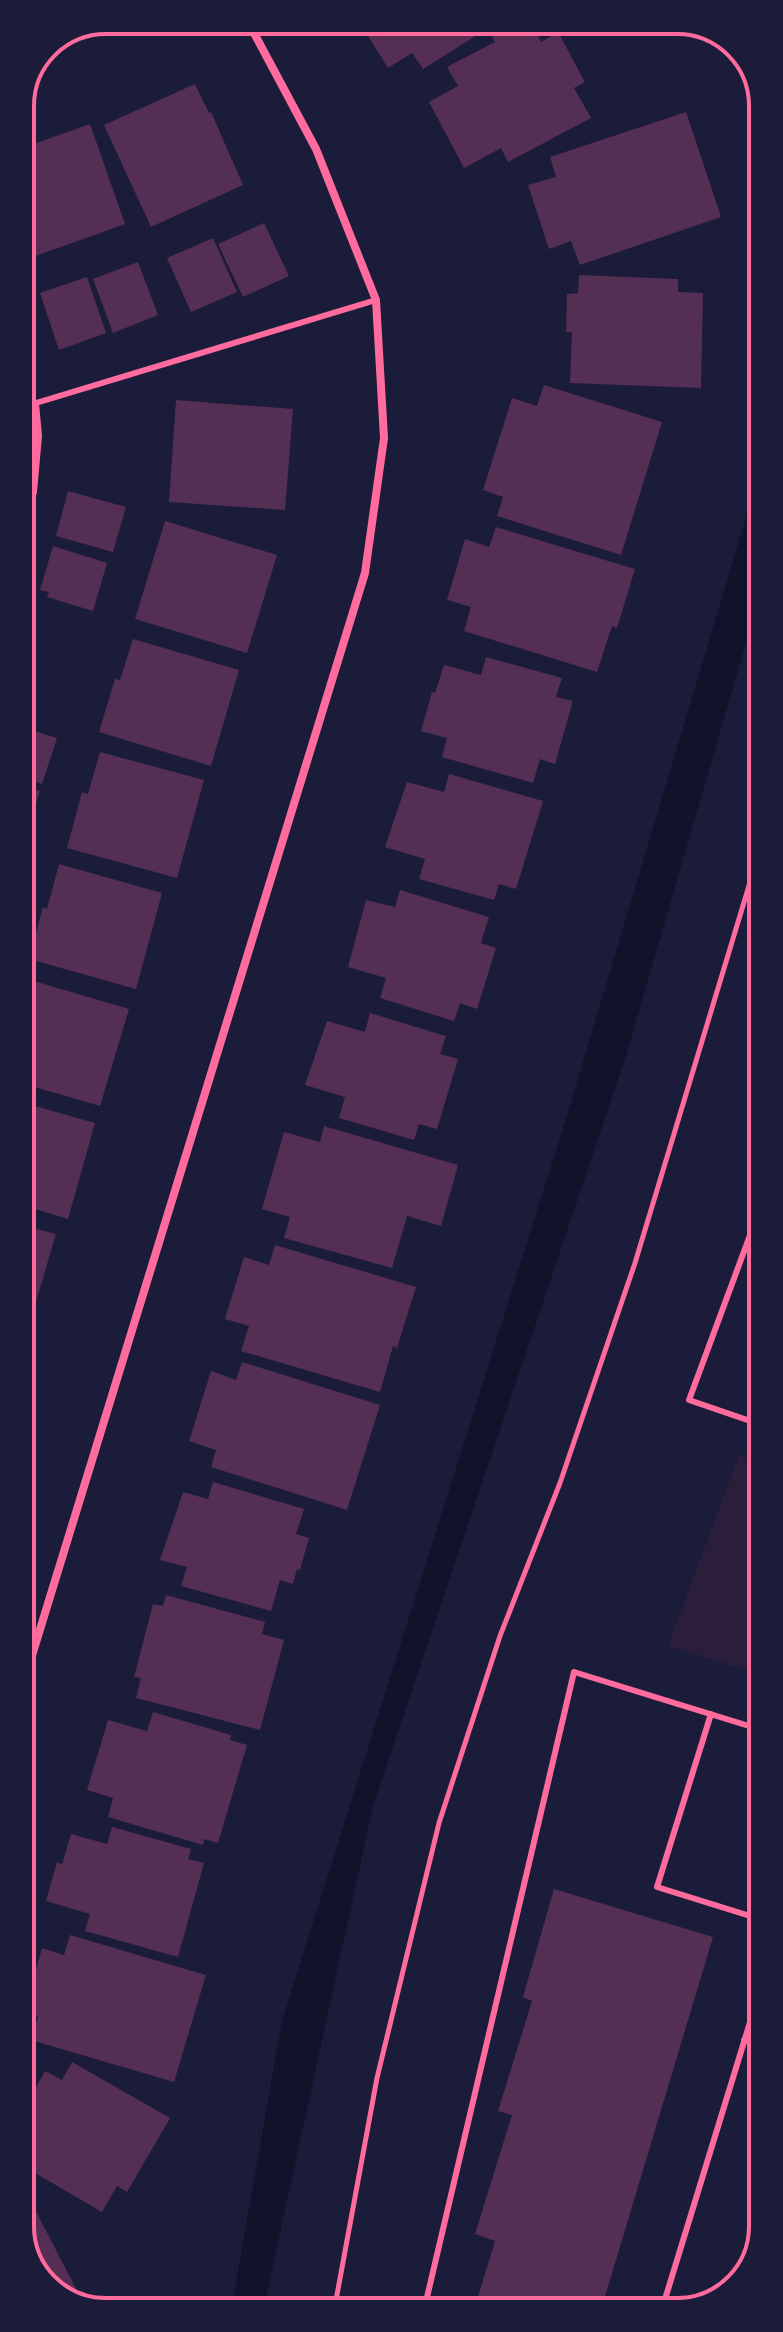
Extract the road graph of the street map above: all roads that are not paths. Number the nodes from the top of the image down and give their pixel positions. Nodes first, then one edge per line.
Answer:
1 (254, 34) edge
2 (376, 300) junction
3 (36, 403) joint
4 (34, 492) edge
5 (749, 1238) edge
6 (749, 1421) edge
7 (34, 1649) edge
8 (711, 1714) junction
9 (749, 1726) edge
10 (749, 1916) edge
11 (749, 2024) edge
12 (744, 2040) junction
13 (749, 2042) edge
14 (427, 2298) edge
15 (665, 2298) edge

1 - 2 street
2 - 3 lane
2 - 7 street
3 - 4 lane
5 - 6 lane
8 - 9 lane
8 - 10 lane
8 - 14 lane
11 - 12 lane
12 - 13 lane
12 - 15 lane

